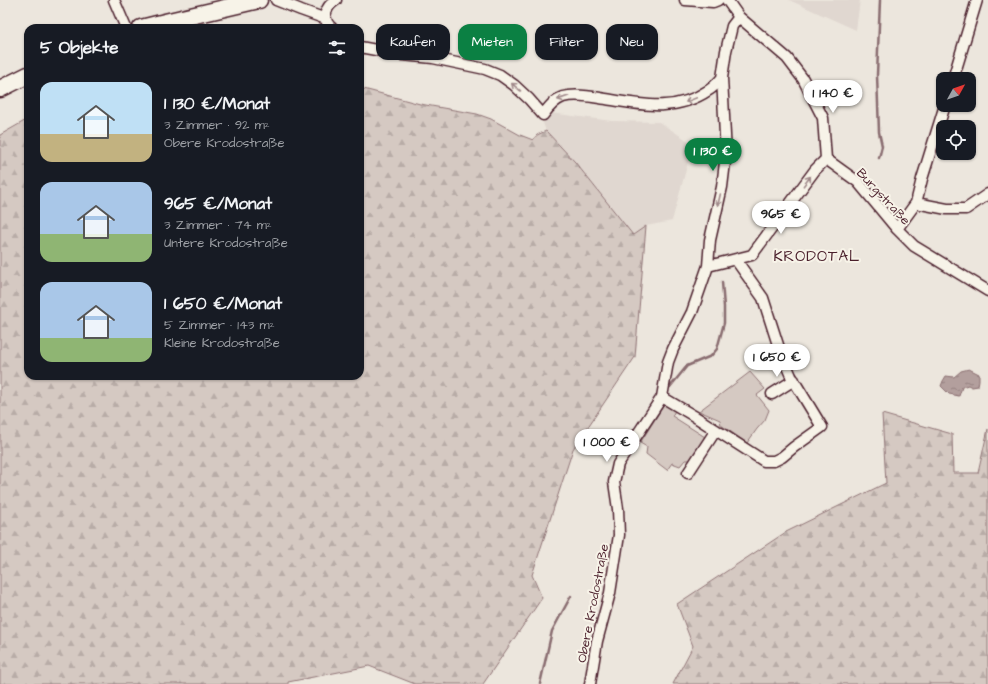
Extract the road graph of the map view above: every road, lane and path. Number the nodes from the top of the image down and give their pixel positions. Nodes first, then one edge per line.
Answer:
1 (114, 0) edge
2 (259, 0) edge
3 (276, 0) edge
4 (336, 0) edge
5 (685, 0) edge
6 (718, 0) edge
7 (727, 0) edge
8 (977, 0) edge
9 (739, 17) junction
10 (124, 24) edge
11 (157, 24) edge
12 (329, 24) edge
13 (364, 48) edge
14 (955, 72) edge
15 (24, 77) edge
16 (722, 78) junction
17 (0, 88) edge
18 (943, 112) edge
19 (826, 159) junction
20 (988, 194) edge
21 (916, 203) junction
22 (897, 229) junction
23 (736, 260) junction
24 (708, 266) junction
25 (988, 291) edge
26 (794, 380) junction
27 (772, 394) dead end
28 (662, 397) junction
29 (716, 430) junction
30 (688, 473) dead end
31 (590, 684) edge

1 - 10 street
2 - 11 main road
3 - 12 street
4 - 12 street
5 - 6 street
7 - 9 street
8 - 14 street
9 - 16 street, Obere Krodostraße
9 - 19 street
16 -> 13 street
15 - 17 main road
16 -> 24 street, Obere Krodostraße
18 - 21 street
19 - 22 street, Burgstraße
23 -> 19 street
20 - 21 street
21 - 22 street
22 - 25 street, Burgstraße
23 - 24 street
23 - 26 street
24 - 28 street, Obere Krodostraße
26 - 27 street
26 - 29 street
28 - 29 street
28 - 31 street, Obere Krodostraße
29 - 30 street

